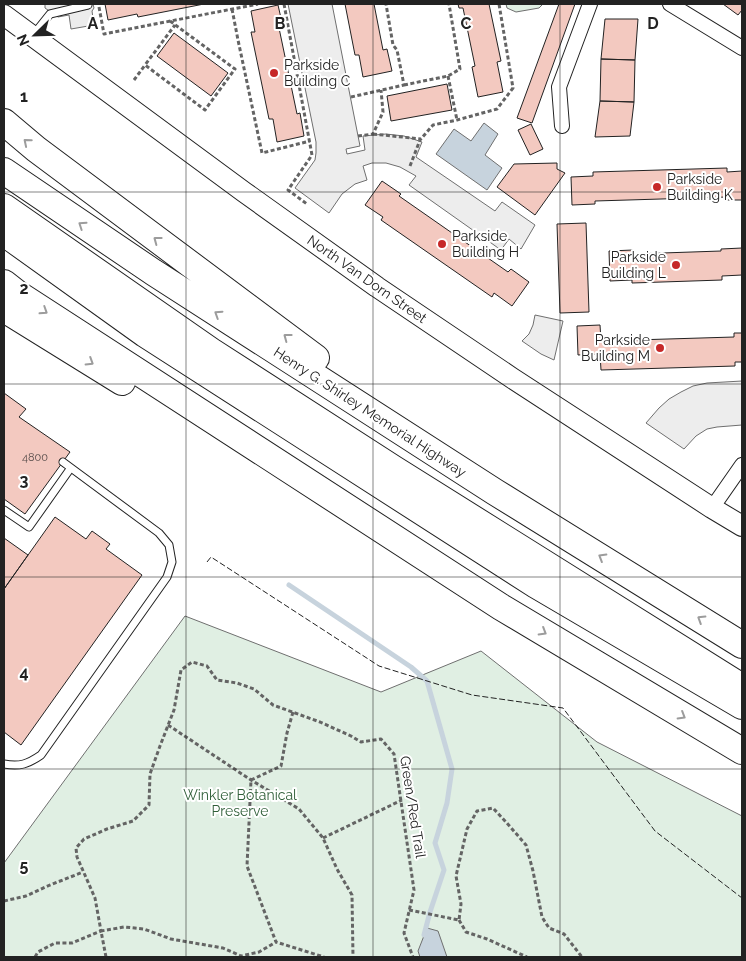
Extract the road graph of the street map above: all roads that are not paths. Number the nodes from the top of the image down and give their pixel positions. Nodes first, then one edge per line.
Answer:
1 (590, 4) edge
2 (670, 4) edge
3 (88, 5) edge
4 (4, 15) edge
5 (32, 36) junction
6 (742, 48) edge
7 (4, 122) edge
8 (562, 126) dead end
9 (4, 171) edge
10 (4, 207) edge
11 (4, 233) edge
12 (4, 283) edge
13 (4, 309) edge
14 (63, 462) dead end
15 (742, 465) edge
16 (70, 469) junction
17 (495, 492) junction
18 (712, 508) junction
19 (4, 510) edge
20 (742, 526) edge
21 (501, 607) junction
22 (742, 644) edge
23 (742, 687) edge
24 (742, 706) edge
25 (742, 751) edge
26 (4, 764) edge

1 - 8 street
2 - 6 street
3 - 5 lane
4 - 5 main road, North Van Dorn Street
5 - 18 main road, North Van Dorn Street
17 -> 7 highway
17 -> 9 highway, Henry G. Shirley Memorial Highway
10 - 23 highway
11 - 24 highway
12 -> 21 highway
13 -> 21 highway
14 - 16 lane
15 - 18 street
16 - 19 lane
16 - 26 lane
22 -> 17 highway, Henry G. Shirley Memorial Highway
18 - 20 main road, North Van Dorn Street
21 -> 25 highway

